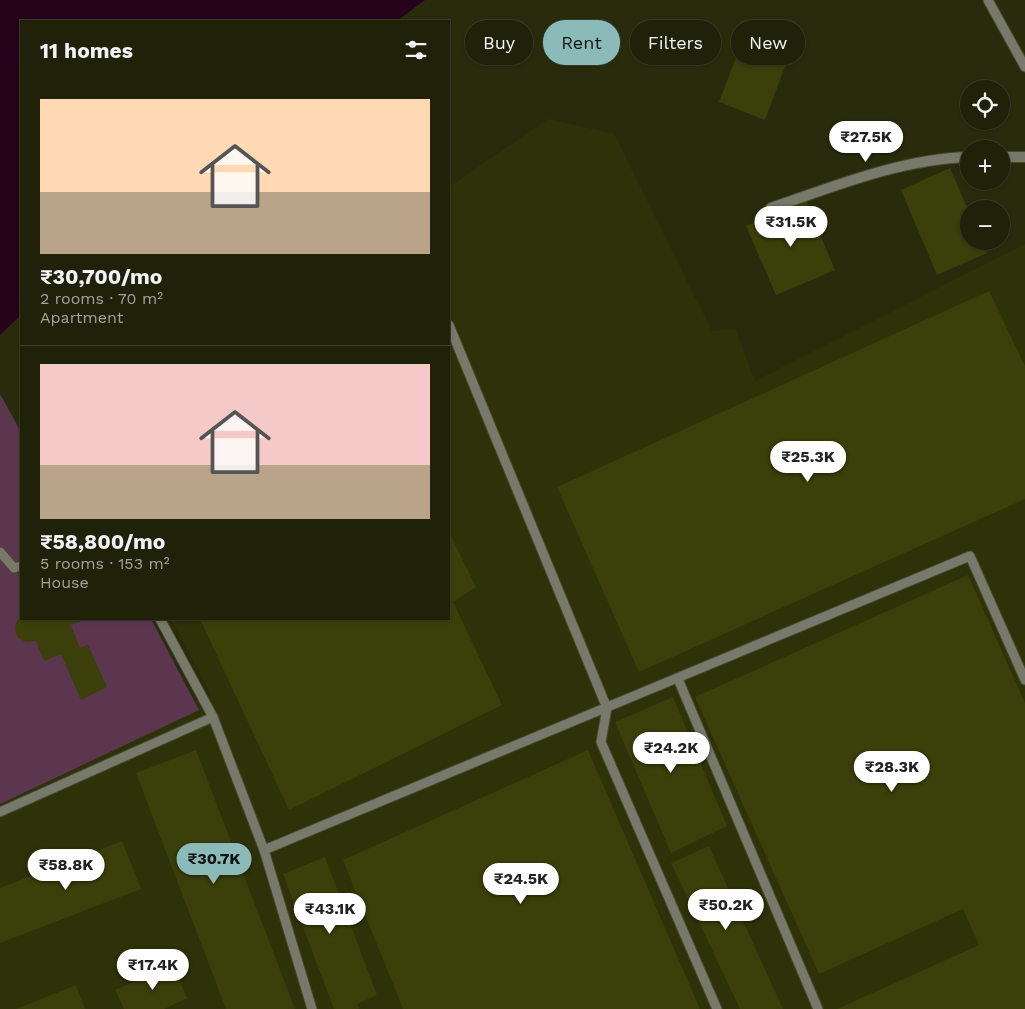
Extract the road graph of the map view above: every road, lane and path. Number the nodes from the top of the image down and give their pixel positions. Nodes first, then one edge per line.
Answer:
1 (988, 0) edge
2 (1025, 67) edge
3 (1010, 157) edge
4 (1025, 157) edge
5 (960, 159) edge
6 (771, 208) dead end
7 (450, 327) edge
8 (0, 552) edge
9 (20, 566) edge
10 (161, 620) edge
11 (678, 678) junction
12 (1025, 680) edge
13 (607, 708) junction
14 (213, 717) junction
15 (0, 812) edge
16 (264, 850) junction
17 (312, 1009) edge
18 (717, 1009) edge
19 (818, 1009) edge

1 - 2 lane
3 - 4 street
5 - 6 street
7 - 13 lane
8 - 9 lane
10 - 14 lane
11 - 12 lane
11 - 13 lane
11 - 19 lane
13 - 16 lane
13 - 18 lane
14 - 15 lane
14 - 16 lane
16 - 17 lane

